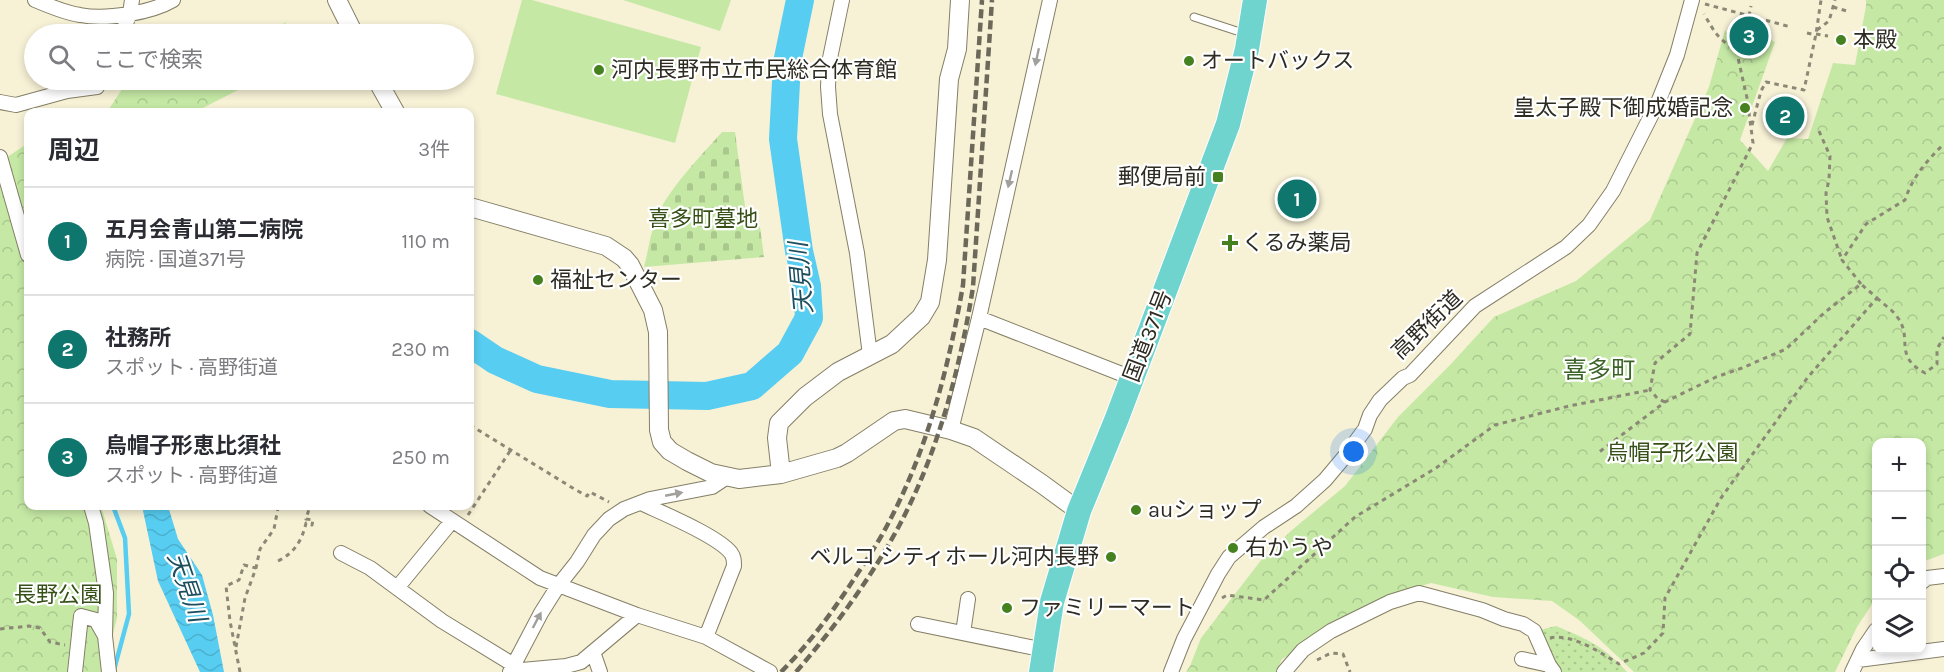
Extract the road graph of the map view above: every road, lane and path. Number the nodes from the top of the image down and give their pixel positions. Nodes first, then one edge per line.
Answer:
1 (173, 0) edge
2 (337, 0) edge
3 (842, 0) edge
4 (960, 0) edge
5 (1050, 0) edge
6 (1255, 0) edge
7 (1821, 0) edge
8 (1835, 0) edge
9 (39, 1) edge
10 (1698, 2) edge
11 (131, 6) edge
12 (1712, 6) dead end
13 (1751, 6) dead end
14 (1833, 7) junction
15 (1847, 11) dead end
16 (1751, 16) junction
17 (1194, 17) dead end
18 (125, 24) edge
19 (349, 24) edge
20 (1791, 27) dead end
21 (1807, 33) dead end
22 (1817, 33) junction
23 (1249, 36) junction
24 (1828, 36) dead end
25 (1736, 49) junction
26 (74, 90) edge
27 (382, 90) edge
28 (0, 102) edge
29 (392, 108) edge
30 (1751, 129) junction
31 (1819, 131) dead end
32 (1944, 144) edge
33 (0, 157) edge
34 (474, 208) edge
35 (24, 241) edge
36 (1842, 260) junction
37 (1862, 284) junction
38 (1877, 298) junction
39 (979, 318) junction
40 (1944, 337) edge
41 (870, 355) junction
42 (1132, 378) junction
43 (1650, 390) junction
44 (1665, 402) junction
45 (474, 428) edge
46 (951, 430) junction
47 (510, 451) junction
48 (1598, 453) dead end
49 (781, 474) junction
50 (727, 477) junction
51 (474, 500) edge
52 (641, 503) junction
53 (624, 509) junction
54 (92, 510) edge
55 (278, 510) edge
56 (309, 510) edge
57 (436, 510) edge
58 (466, 510) edge
59 (1078, 511) junction
60 (456, 524) junction
61 (341, 553) dead end
62 (278, 561) dead end
63 (256, 568) junction
64 (1944, 576) edge
65 (1926, 579) edge
66 (558, 586) junction
67 (397, 588) junction
68 (1227, 596) dead end
69 (968, 599) dead end
70 (637, 615) junction
71 (918, 624) dead end
72 (0, 629) edge
73 (963, 633) junction
74 (105, 636) junction
75 (1872, 636) edge
76 (706, 637) junction
77 (1539, 641) junction
78 (78, 647) junction
79 (236, 647) junction
80 (1944, 649) edge
81 (593, 652) junction
82 (1522, 659) dead end
83 (1043, 661) edge
84 (1315, 661) dead end
85 (1855, 666) edge
86 (512, 668) edge
87 (1552, 668) edge
88 (566, 669) edge
89 (765, 670) edge
90 (75, 672) edge
91 (109, 672) edge
92 (240, 672) edge
93 (600, 672) edge
94 (1171, 672) edge
95 (1284, 672) edge
96 (1350, 672) edge

1 - 11 street
2 - 19 street
3 - 41 street
4 - 41 street
5 -> 39 street
6 - 23 highway, 国道371号
7 - 22 path
8 - 14 path
9 - 11 street
10 - 25 path
10 - 94 street, 高野街道
11 - 18 street
12 - 16 path
13 - 16 path
14 - 15 path
14 - 22 path
16 - 20 path
16 - 25 path
17 - 23 lane
21 - 22 path
22 - 24 path
22 - 30 path
23 - 42 highway, 国道371号
25 - 30 path
26 - 28 street
27 - 29 street
30 - 43 path
31 - 36 path
32 - 36 path
33 - 35 street
34 - 50 street
36 - 37 path
37 - 38 path
37 - 44 path
38 - 40 path
38 - 77 path
39 - 42 street
39 - 46 street
41 - 49 street
42 - 59 highway, 国道371号
43 - 44 path
43 - 68 path
44 - 48 path
45 - 47 path
46 - 49 street
46 - 59 street
47 - 51 path
47 - 53 path
49 - 50 street
52 -> 50 street
52 - 53 street
52 - 76 street
53 - 66 street
54 - 74 street
55 - 63 path
56 - 62 path
57 - 60 street
58 - 60 path
59 - 83 highway, 国道371号
60 - 66 street
60 - 67 street
61 - 67 street
63 - 79 path
63 - 79 path
64 - 65 street
66 - 70 street
86 -> 66 street
67 - 86 street
69 - 73 street
70 - 76 street
70 - 81 street
71 - 73 street
72 - 78 path
73 - 83 street
74 - 78 street
74 - 91 street
75 - 85 street
76 - 89 street
77 - 87 street
77 - 95 street
78 - 90 street
79 - 92 path
80 - 85 street
81 - 88 street
81 - 93 street
82 - 87 street
84 - 96 path
86 - 88 street

